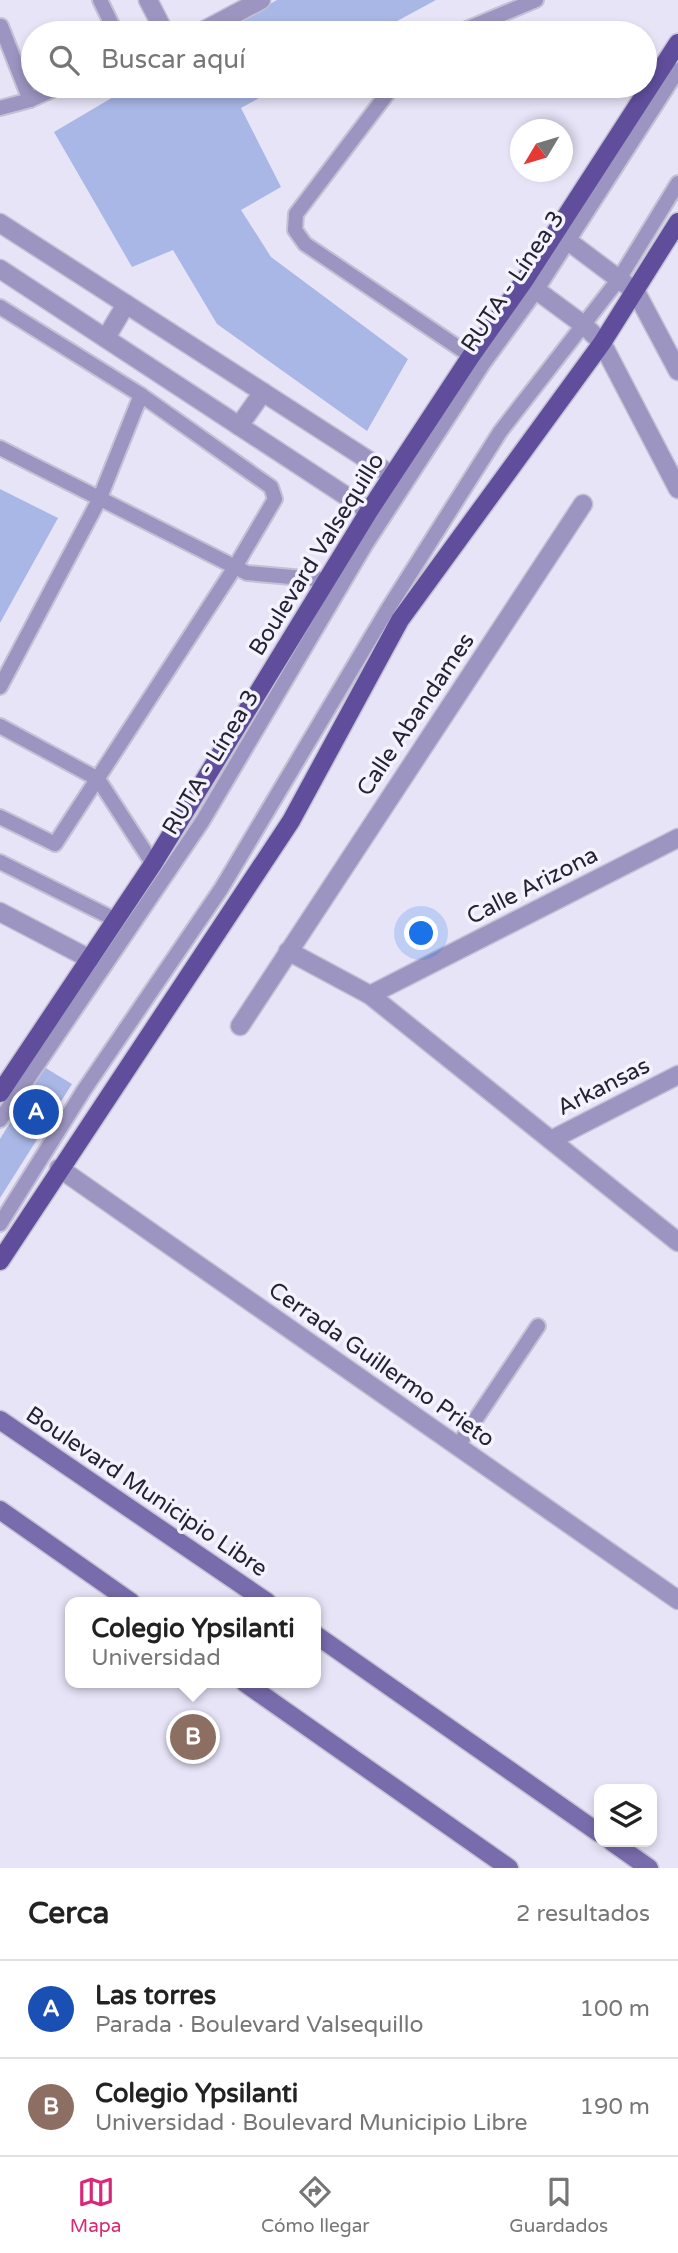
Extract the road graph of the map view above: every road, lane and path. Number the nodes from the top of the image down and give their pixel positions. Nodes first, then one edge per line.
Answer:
1 (100, 0) edge
2 (148, 0) edge
3 (261, 0) edge
4 (536, 0) edge
5 (110, 21) edge
6 (159, 21) edge
7 (222, 21) edge
8 (486, 21) edge
9 (2, 26) edge
10 (678, 43) edge
11 (678, 70) edge
12 (21, 76) edge
13 (657, 78) edge
14 (34, 98) edge
15 (384, 98) edge
16 (645, 98) edge
17 (30, 100) joint
18 (0, 108) edge
19 (678, 183) edge
20 (678, 222) edge
21 (0, 223) edge
22 (561, 237) junction
23 (0, 269) edge
24 (620, 279) junction
25 (530, 286) junction
26 (636, 292) junction
27 (126, 304) junction
28 (0, 307) edge
29 (585, 326) junction
30 (106, 338) junction
31 (602, 343) junction
32 (471, 356) junction
33 (678, 371) edge
34 (262, 392) junction
35 (141, 395) junction
36 (239, 426) junction
37 (0, 448) edge
38 (393, 476) junction
39 (678, 489) edge
40 (99, 500) junction
41 (583, 504) dead end
42 (369, 511) junction
43 (235, 566) junction
44 (326, 580) junction
45 (0, 687) edge
46 (0, 726) edge
47 (98, 779) junction
48 (0, 817) edge
49 (678, 838) edge
50 (0, 862) edge
51 (153, 864) junction
52 (0, 912) edge
53 (116, 920) junction
54 (288, 951) junction
55 (90, 959) junction
56 (370, 995) junction
57 (240, 1026) dead end
58 (678, 1075) edge
59 (0, 1093) edge
60 (0, 1120) edge
61 (551, 1140) junction
62 (59, 1168) junction
63 (0, 1223) edge
64 (678, 1241) edge
65 (0, 1261) edge
66 (538, 1326) dead end
67 (0, 1420) edge
68 (457, 1447) junction
69 (0, 1510) edge
70 (124, 1597) edge
71 (260, 1597) edge
72 (678, 1601) edge
73 (321, 1638) edge
74 (253, 1688) edge
75 (594, 1830) edge
76 (619, 1847) edge
77 (509, 1868) edge
78 (649, 1868) edge

1 - 5 lane
2 - 6 street
3 - 7 street
4 - 8 lane
9 - 12 lane
10 - 13 main road, Boulevard Valsequillo
11 - 22 lane, RUTA - Línea 3
14 - 17 lane
15 - 32 lane
16 - 22 main road, Boulevard Valsequillo
17 - 18 lane
19 - 24 lane
20 - 26 main road
21 - 27 street
22 - 24 street
22 - 25 main road, Boulevard Valsequillo
23 - 30 street
24 - 26 street
24 - 29 lane
25 - 29 street
25 - 32 main road, Boulevard Valsequillo
25 - 60 lane, RUTA - Línea 3
26 - 31 main road
26 - 33 street
27 - 30 street
27 - 34 street
28 - 35 lane
29 - 31 street
29 - 63 lane
30 - 36 street
31 - 39 street
31 - 62 main road
32 - 38 main road, Boulevard Valsequillo
34 - 36 street
34 - 38 street
35 - 40 lane
35 - 43 lane
36 - 42 street
37 - 40 lane
38 - 42 main road, Boulevard Valsequillo
40 - 43 lane
40 - 45 lane
41 - 54 street, Calle Abandames
42 - 44 main road, Boulevard Valsequillo
43 - 44 lane
43 - 47 lane
44 - 51 main road, Boulevard Valsequillo
46 - 47 lane
47 - 48 lane
47 - 51 lane
49 - 56 street, Calle Arizona
50 - 53 lane
51 - 53 main road, Boulevard Valsequillo
52 - 55 street
53 - 55 main road, Boulevard Valsequillo
54 - 56 street
54 - 57 street, Calle Abandames
55 - 59 main road, Boulevard Valsequillo
56 - 61 street
58 - 61 street, Arkansas
61 - 64 street
62 - 65 main road
62 - 68 street, Cerrada Guillermo Prieto
66 - 68 lane
67 - 71 main road, Boulevard Municipio Libre
68 - 72 street, Cerrada Guillermo Prieto
69 - 70 main road
73 - 75 main road
74 - 77 main road
76 - 78 main road

